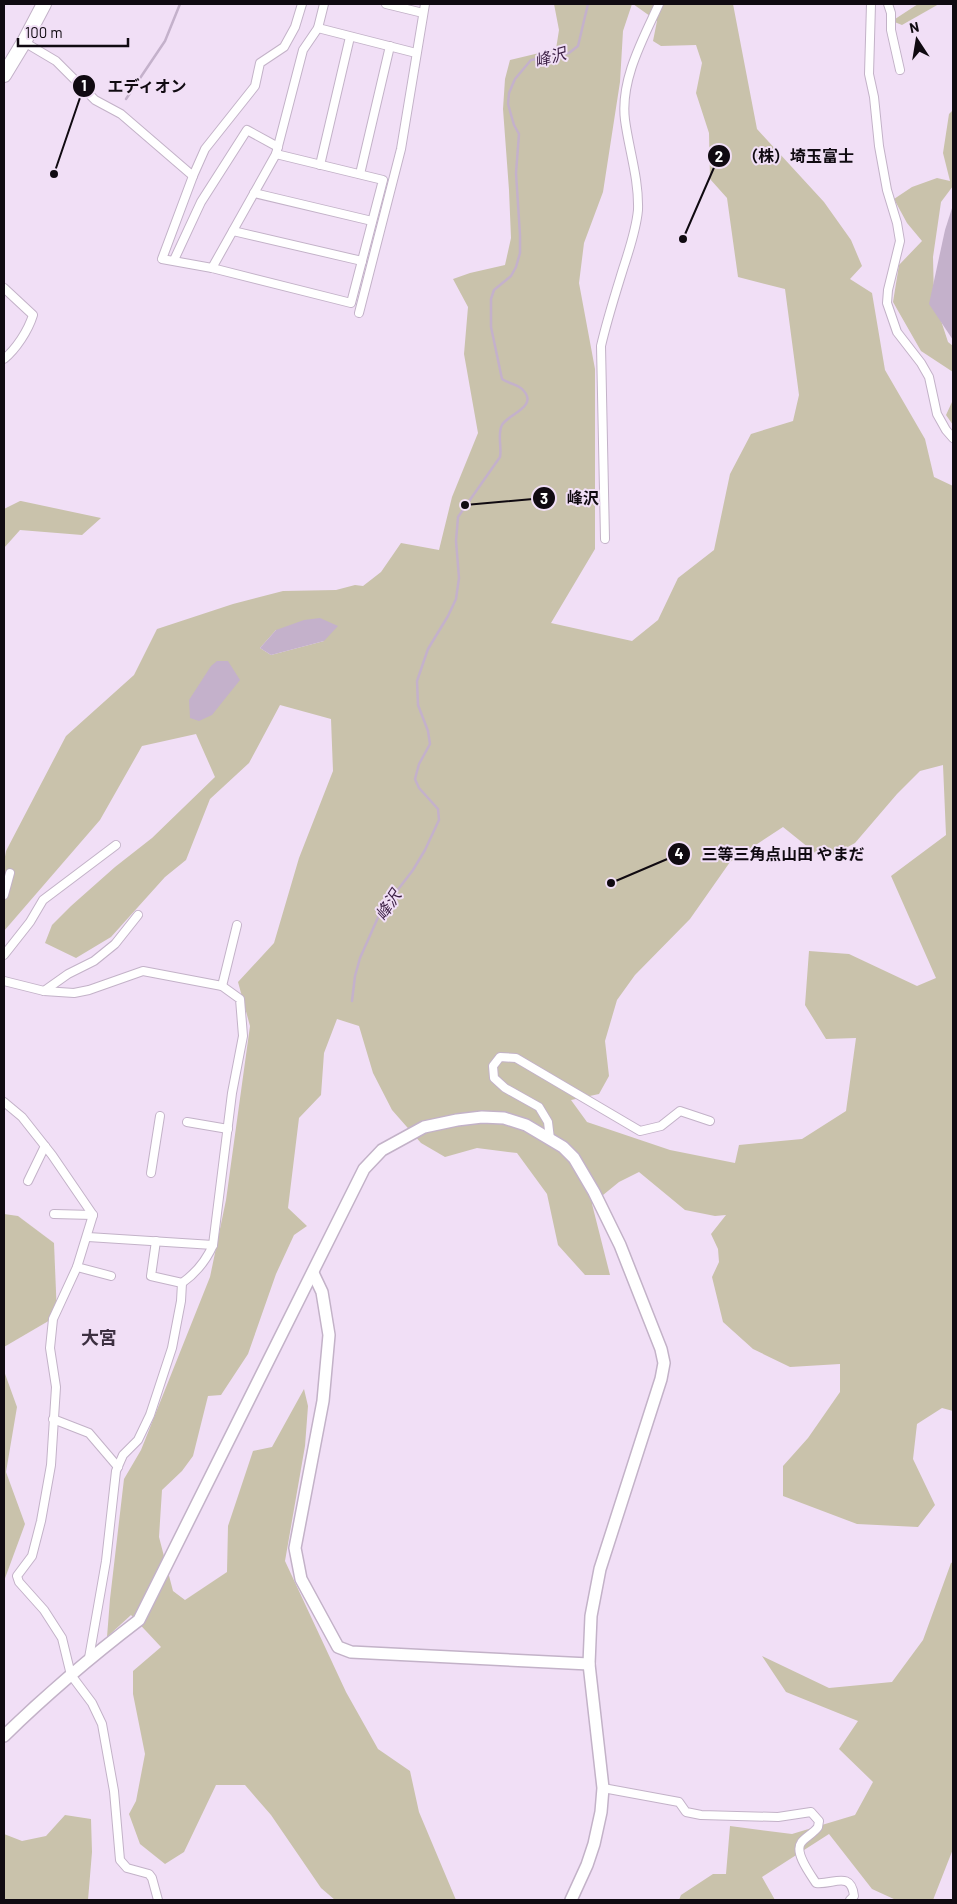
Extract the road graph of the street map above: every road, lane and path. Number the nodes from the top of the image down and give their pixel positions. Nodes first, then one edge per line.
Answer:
1 (44, 4) edge
2 (302, 4) edge
3 (324, 4) edge
4 (386, 4) edge
5 (425, 4) edge
6 (659, 4) edge
7 (871, 4) edge
8 (888, 4) edge
9 (423, 13) junction
10 (318, 28) junction
11 (350, 36) junction
12 (24, 42) junction
13 (390, 46) junction
14 (416, 53) junction
15 (900, 70) dead end
16 (4, 75) edge
17 (277, 150) junction
18 (320, 165) junction
19 (360, 174) junction
20 (193, 176) junction
21 (254, 193) junction
22 (372, 221) junction
23 (234, 231) junction
24 (174, 260) junction
25 (362, 262) junction
26 (212, 268) junction
27 (4, 288) edge
28 (359, 313) dead end
29 (4, 359) edge
30 (953, 438) edge
31 (605, 539) dead end
32 (116, 845) dead end
33 (10, 874) dead end
34 (4, 895) edge
35 (138, 915) dead end
36 (237, 925) dead end
37 (4, 955) edge
38 (4, 981) edge
39 (222, 986) junction
40 (44, 991) junction
41 (4, 1102) edge
42 (160, 1116) dead end
43 (710, 1121) dead end
44 (187, 1122) dead end
45 (228, 1129) junction
46 (550, 1139) junction
47 (45, 1146) junction
48 (151, 1173) dead end
49 (28, 1181) dead end
50 (54, 1214) dead end
51 (93, 1215) junction
52 (88, 1237) junction
53 (156, 1241) junction
54 (213, 1245) junction
55 (77, 1267) junction
56 (312, 1273) junction
57 (112, 1276) dead end
58 (182, 1283) junction
59 (53, 1419) junction
60 (118, 1466) junction
61 (89, 1658) junction
62 (589, 1664) junction
63 (71, 1675) junction
64 (4, 1736) edge
65 (603, 1788) junction
66 (158, 1900) edge
67 (571, 1900) edge
68 (850, 1900) edge

1 - 12 highway
2 - 20 street
3 - 10 street
4 - 9 street
5 - 9 street
6 - 31 street
7 - 30 street
8 - 15 street
9 - 14 street
10 - 11 street
10 - 17 street
11 - 13 street
11 - 18 street
12 - 16 highway
12 - 20 street
13 - 14 street
13 - 19 street
14 - 28 street
17 - 18 street
17 - 21 street
17 - 24 street
18 - 19 street
19 - 22 street
20 - 24 street
21 - 22 street
21 - 23 street
22 - 25 street
23 - 25 street
23 - 26 street
24 - 26 street
25 - 26 street
27 - 29 street
32 - 37 street
33 - 34 street
35 - 40 street
36 - 39 street
38 - 40 street
39 - 40 street
39 - 45 street
41 - 47 street
42 - 48 street
43 - 46 street
44 - 45 street
45 - 54 street
46 - 56 street
46 - 62 street
47 - 49 street
47 - 51 street
50 - 51 street
51 - 52 street
52 - 53 street
52 - 55 street
53 - 54 street
53 - 58 street
54 - 58 street
55 - 57 street
55 - 59 street
56 - 61 street
56 - 62 street
58 - 60 street
59 - 60 street
59 - 63 street
60 - 61 street
61 - 63 street
62 - 65 street
63 - 64 street
63 - 66 street
65 - 67 street
65 - 68 street

